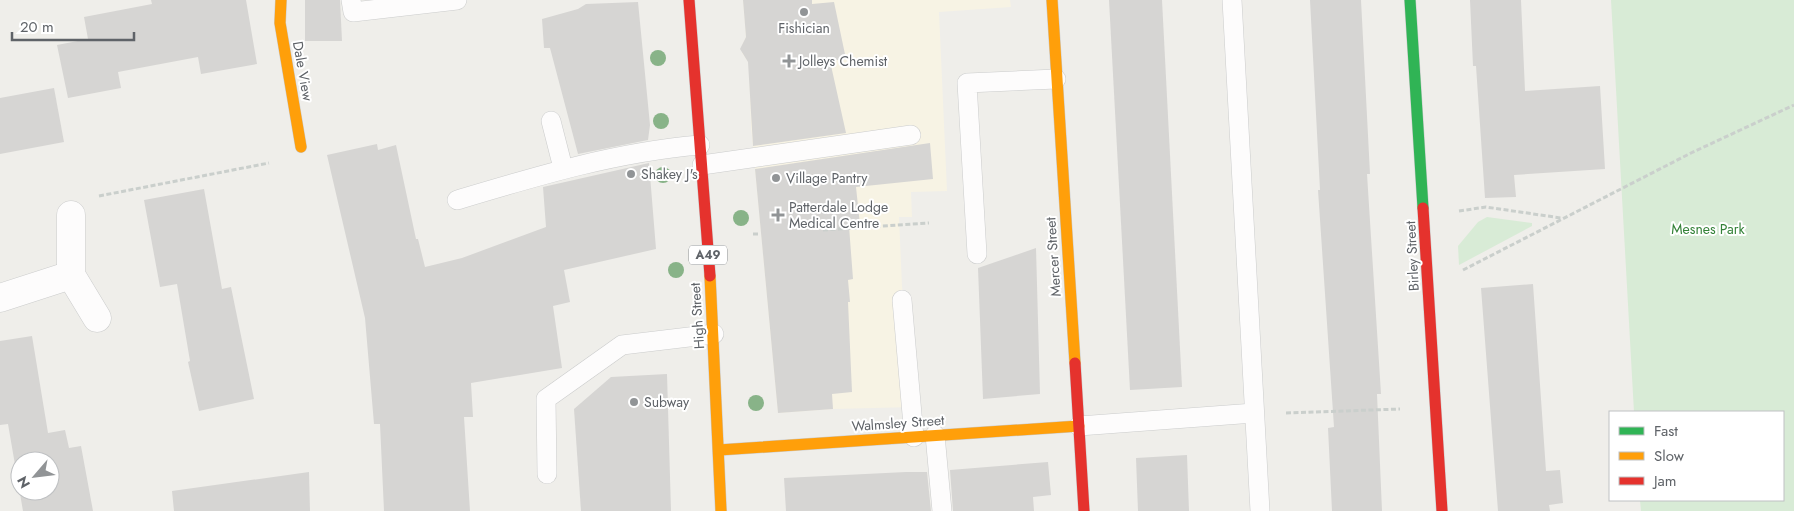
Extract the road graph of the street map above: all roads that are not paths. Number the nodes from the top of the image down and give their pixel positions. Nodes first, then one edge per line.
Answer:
1 (281, 0) edge
2 (351, 0) edge
3 (456, 0) edge
4 (689, 0) edge
5 (1052, 0) edge
6 (1232, 0) edge
7 (1410, 0) edge
8 (1056, 79) junction
9 (551, 121) dead end
10 (911, 135) dead end
11 (700, 145) junction
12 (301, 147) road end
13 (702, 165) junction
14 (563, 168) junction
15 (457, 200) dead end
16 (71, 215) road end
17 (977, 254) dead end
18 (71, 275) junction
19 (0, 298) edge
20 (902, 300) dead end
21 (97, 318) dead end
22 (714, 334) junction
23 (1254, 414) junction
24 (1080, 426) junction
25 (935, 435) junction
26 (914, 437) junction
27 (719, 450) junction
28 (547, 474) dead end
29 (721, 511) edge
30 (942, 511) edge
31 (1084, 511) edge
32 (1260, 511) edge
33 (1442, 511) edge

1 - 12 street, Dale View
2 - 3 lane
4 - 11 street, High Street / A49
5 - 8 street, Mercer Street
6 - 23 lane
7 - 33 street, Birley Street
8 - 17 lane
8 - 24 street, Mercer Street
9 - 14 lane
10 - 13 lane
11 - 13 street, High Street / A49
11 - 14 lane
13 - 22 street, High Street / A49
14 - 15 lane
16 - 18 street
18 - 19 street
18 - 21 street
20 - 26 lane
22 - 27 street, High Street / A49
22 - 28 lane
23 - 24 lane
23 - 32 lane
24 - 25 street, Walmsley Street
24 - 31 street, Mercer Street
25 - 26 street, Walmsley Street
25 - 30 lane
26 - 27 street, Walmsley Street
27 - 29 street, High Street / A49

